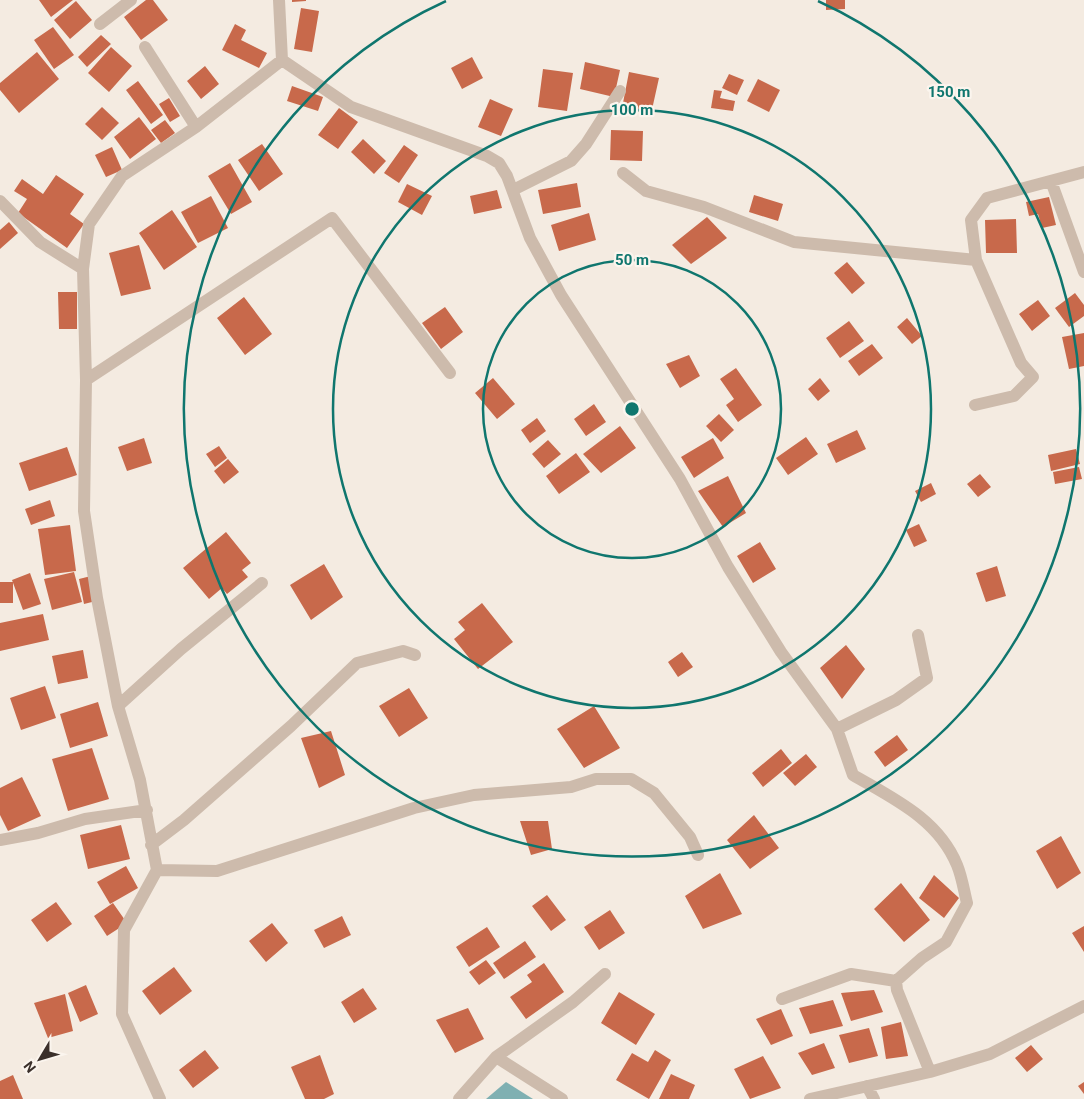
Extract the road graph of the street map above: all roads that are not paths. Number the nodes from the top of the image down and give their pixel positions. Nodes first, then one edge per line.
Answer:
1 (131, 0) edge
2 (279, 0) edge
3 (100, 24) dead end
4 (145, 47) dead end
5 (282, 60) junction
6 (620, 92) dead end
7 (196, 127) junction
8 (1084, 172) edge
9 (623, 173) dead end
10 (1051, 181) junction
11 (513, 190) junction
12 (0, 201) edge
13 (976, 260) junction
14 (83, 269) junction
15 (1084, 272) edge
16 (450, 373) dead end
17 (86, 380) junction
18 (975, 405) dead end
19 (262, 583) dead end
20 (918, 635) dead end
21 (415, 655) dead end
22 (118, 706) junction
23 (837, 729) junction
24 (147, 810) junction
25 (0, 840) edge
26 (151, 845) junction
27 (698, 855) dead end
28 (157, 870) junction
29 (606, 974) dead end
30 (896, 981) junction
31 (782, 999) dead end
32 (1084, 1006) edge
33 (496, 1057) junction
34 (930, 1072) junction
35 (866, 1086) junction
36 (160, 1099) edge
37 (459, 1099) edge
38 (562, 1099) edge
39 (810, 1099) edge
40 (874, 1099) edge

1 - 3 street
2 - 5 street
4 - 7 street
5 - 7 street
5 - 11 street
6 - 11 street
7 - 14 street
8 - 10 street
9 - 13 street
10 - 13 street
10 - 15 street
11 - 23 street
12 - 14 street
13 - 18 street
14 - 17 street
16 - 17 street
17 - 22 street
19 - 22 street
20 - 23 street
21 - 26 street
22 - 24 street
23 - 30 street
24 - 25 street
24 - 26 street
26 - 28 street
27 - 28 street
28 - 36 street
29 - 33 street
30 - 31 street
30 - 34 street
32 - 34 street
33 - 37 street
33 - 38 street
34 - 35 street
35 - 39 street
35 - 40 street

